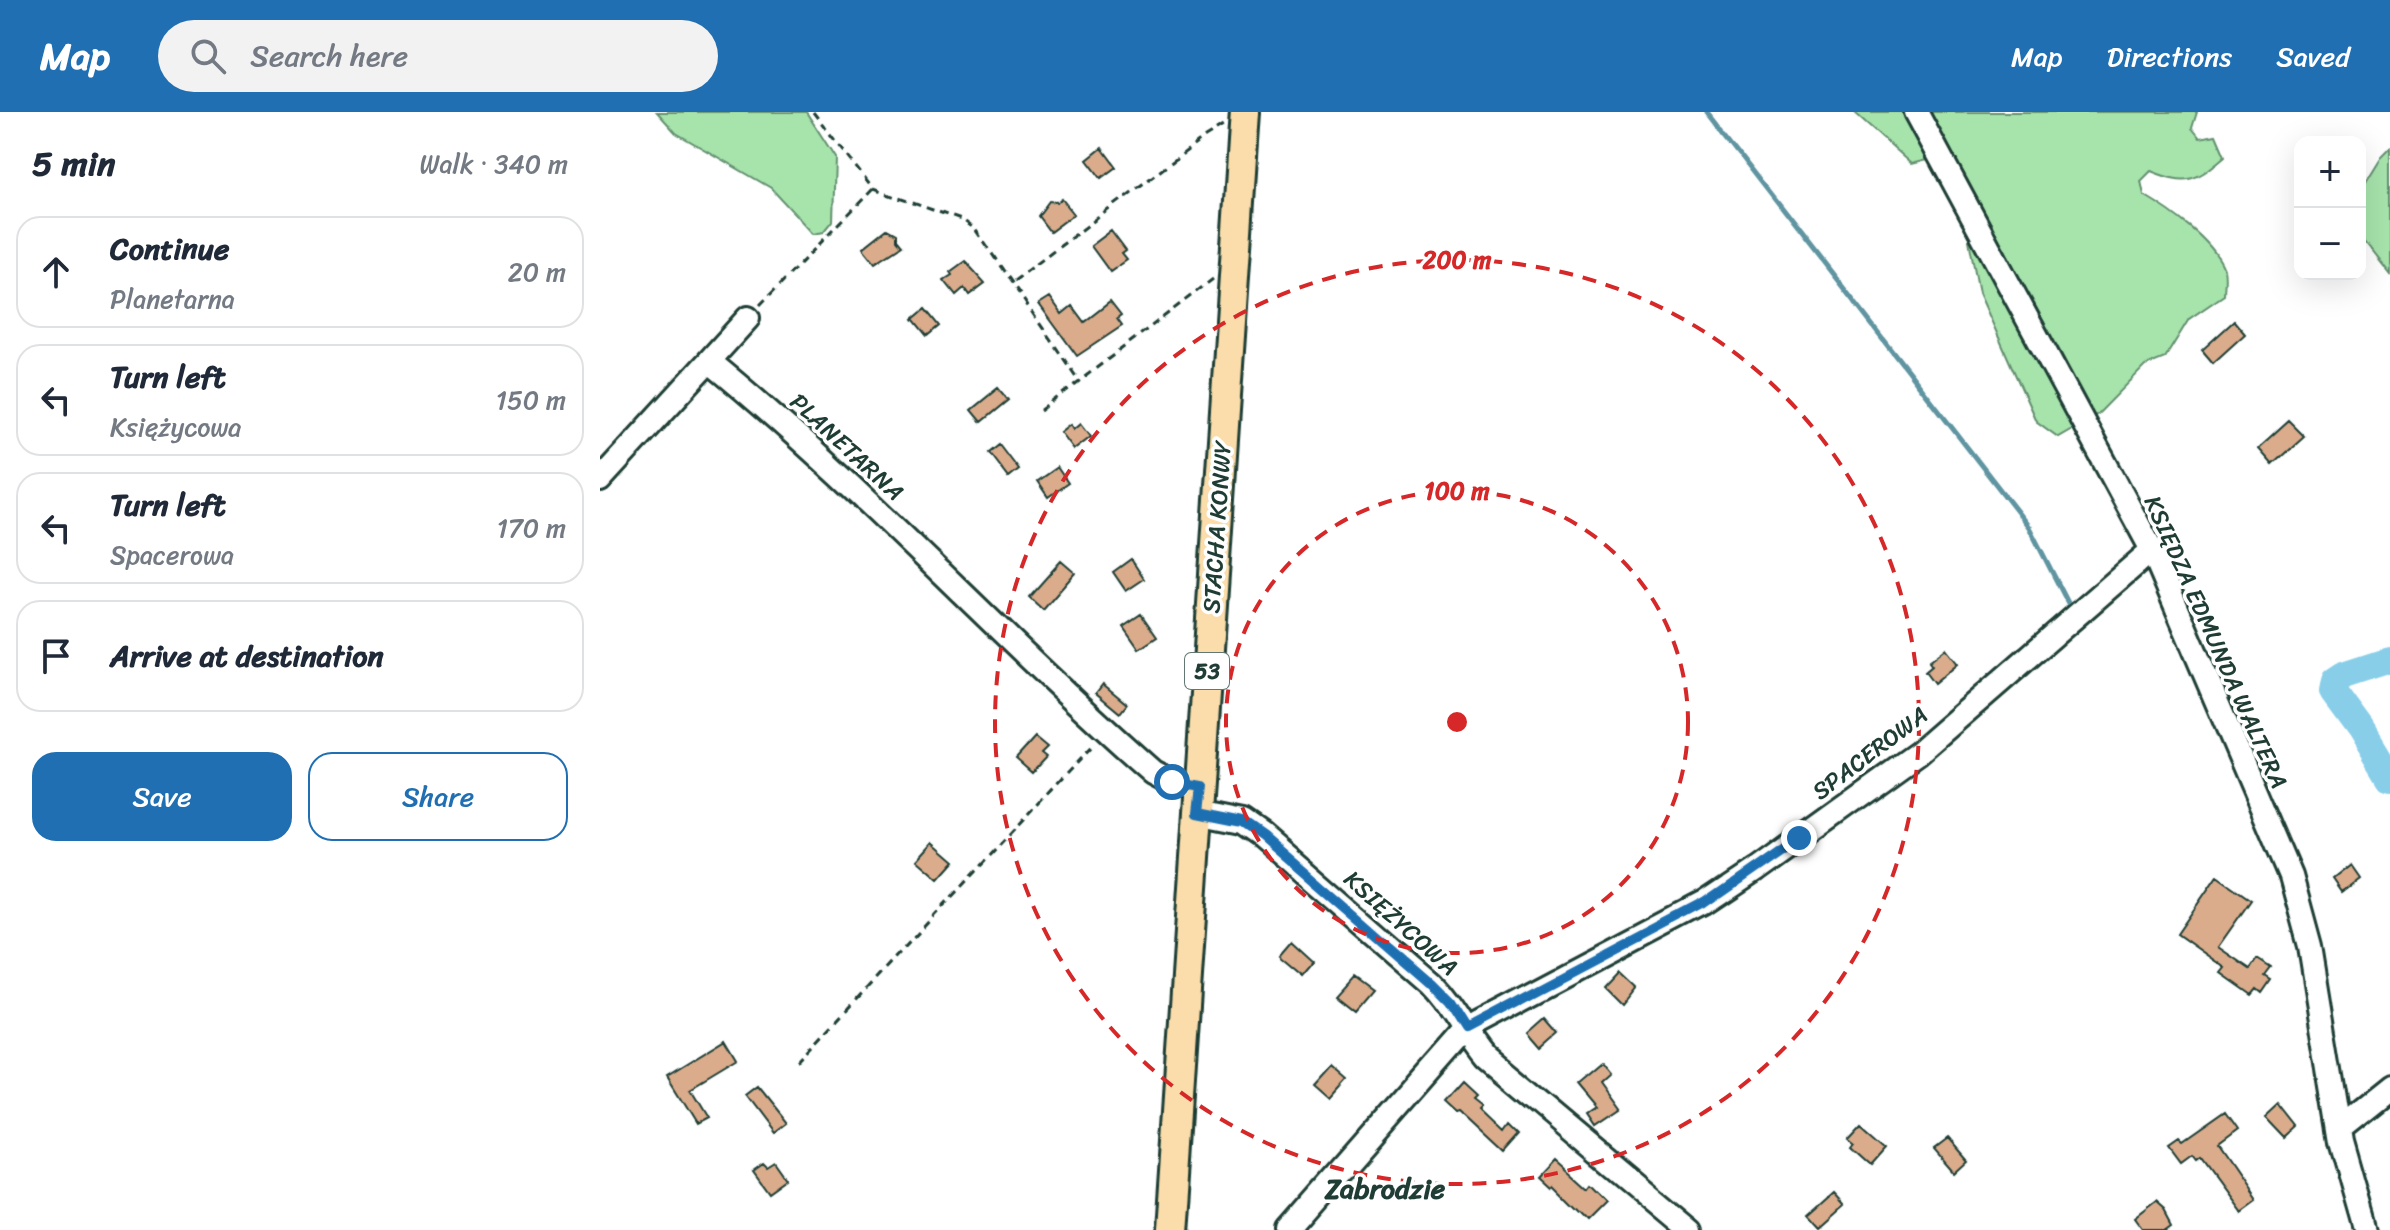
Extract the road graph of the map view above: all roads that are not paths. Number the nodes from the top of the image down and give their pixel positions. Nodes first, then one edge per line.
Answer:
1 (1916, 112) edge
2 (1245, 114) edge
3 (748, 318) road end
4 (709, 361) junction
5 (600, 480) edge
6 (2152, 550) junction
7 (1198, 800) junction
8 (1467, 1029) junction
9 (2390, 1089) edge
10 (2340, 1129) junction
11 (1299, 1228) edge
12 (1170, 1230) edge
13 (1691, 1230) edge
14 (2367, 1230) edge

1 - 6 street, KSIĘDZA EDMUNDA WALTERA
2 - 7 main road, STACHA KONWY / 53
3 - 4 street
4 - 5 street
4 - 7 street, PLANETARNA
6 - 8 street, SPACEROWA
6 - 10 street, KSIĘDZA EDMUNDA WALTERA
7 - 8 street, KSIĘŻYCOWA
7 - 12 main road, STACHA KONWY / 53
8 - 11 street
8 - 13 street, KSIĘŻYCOWA
9 - 10 street
10 - 14 street, KSIĘDZA EDMUNDA WALTERA

